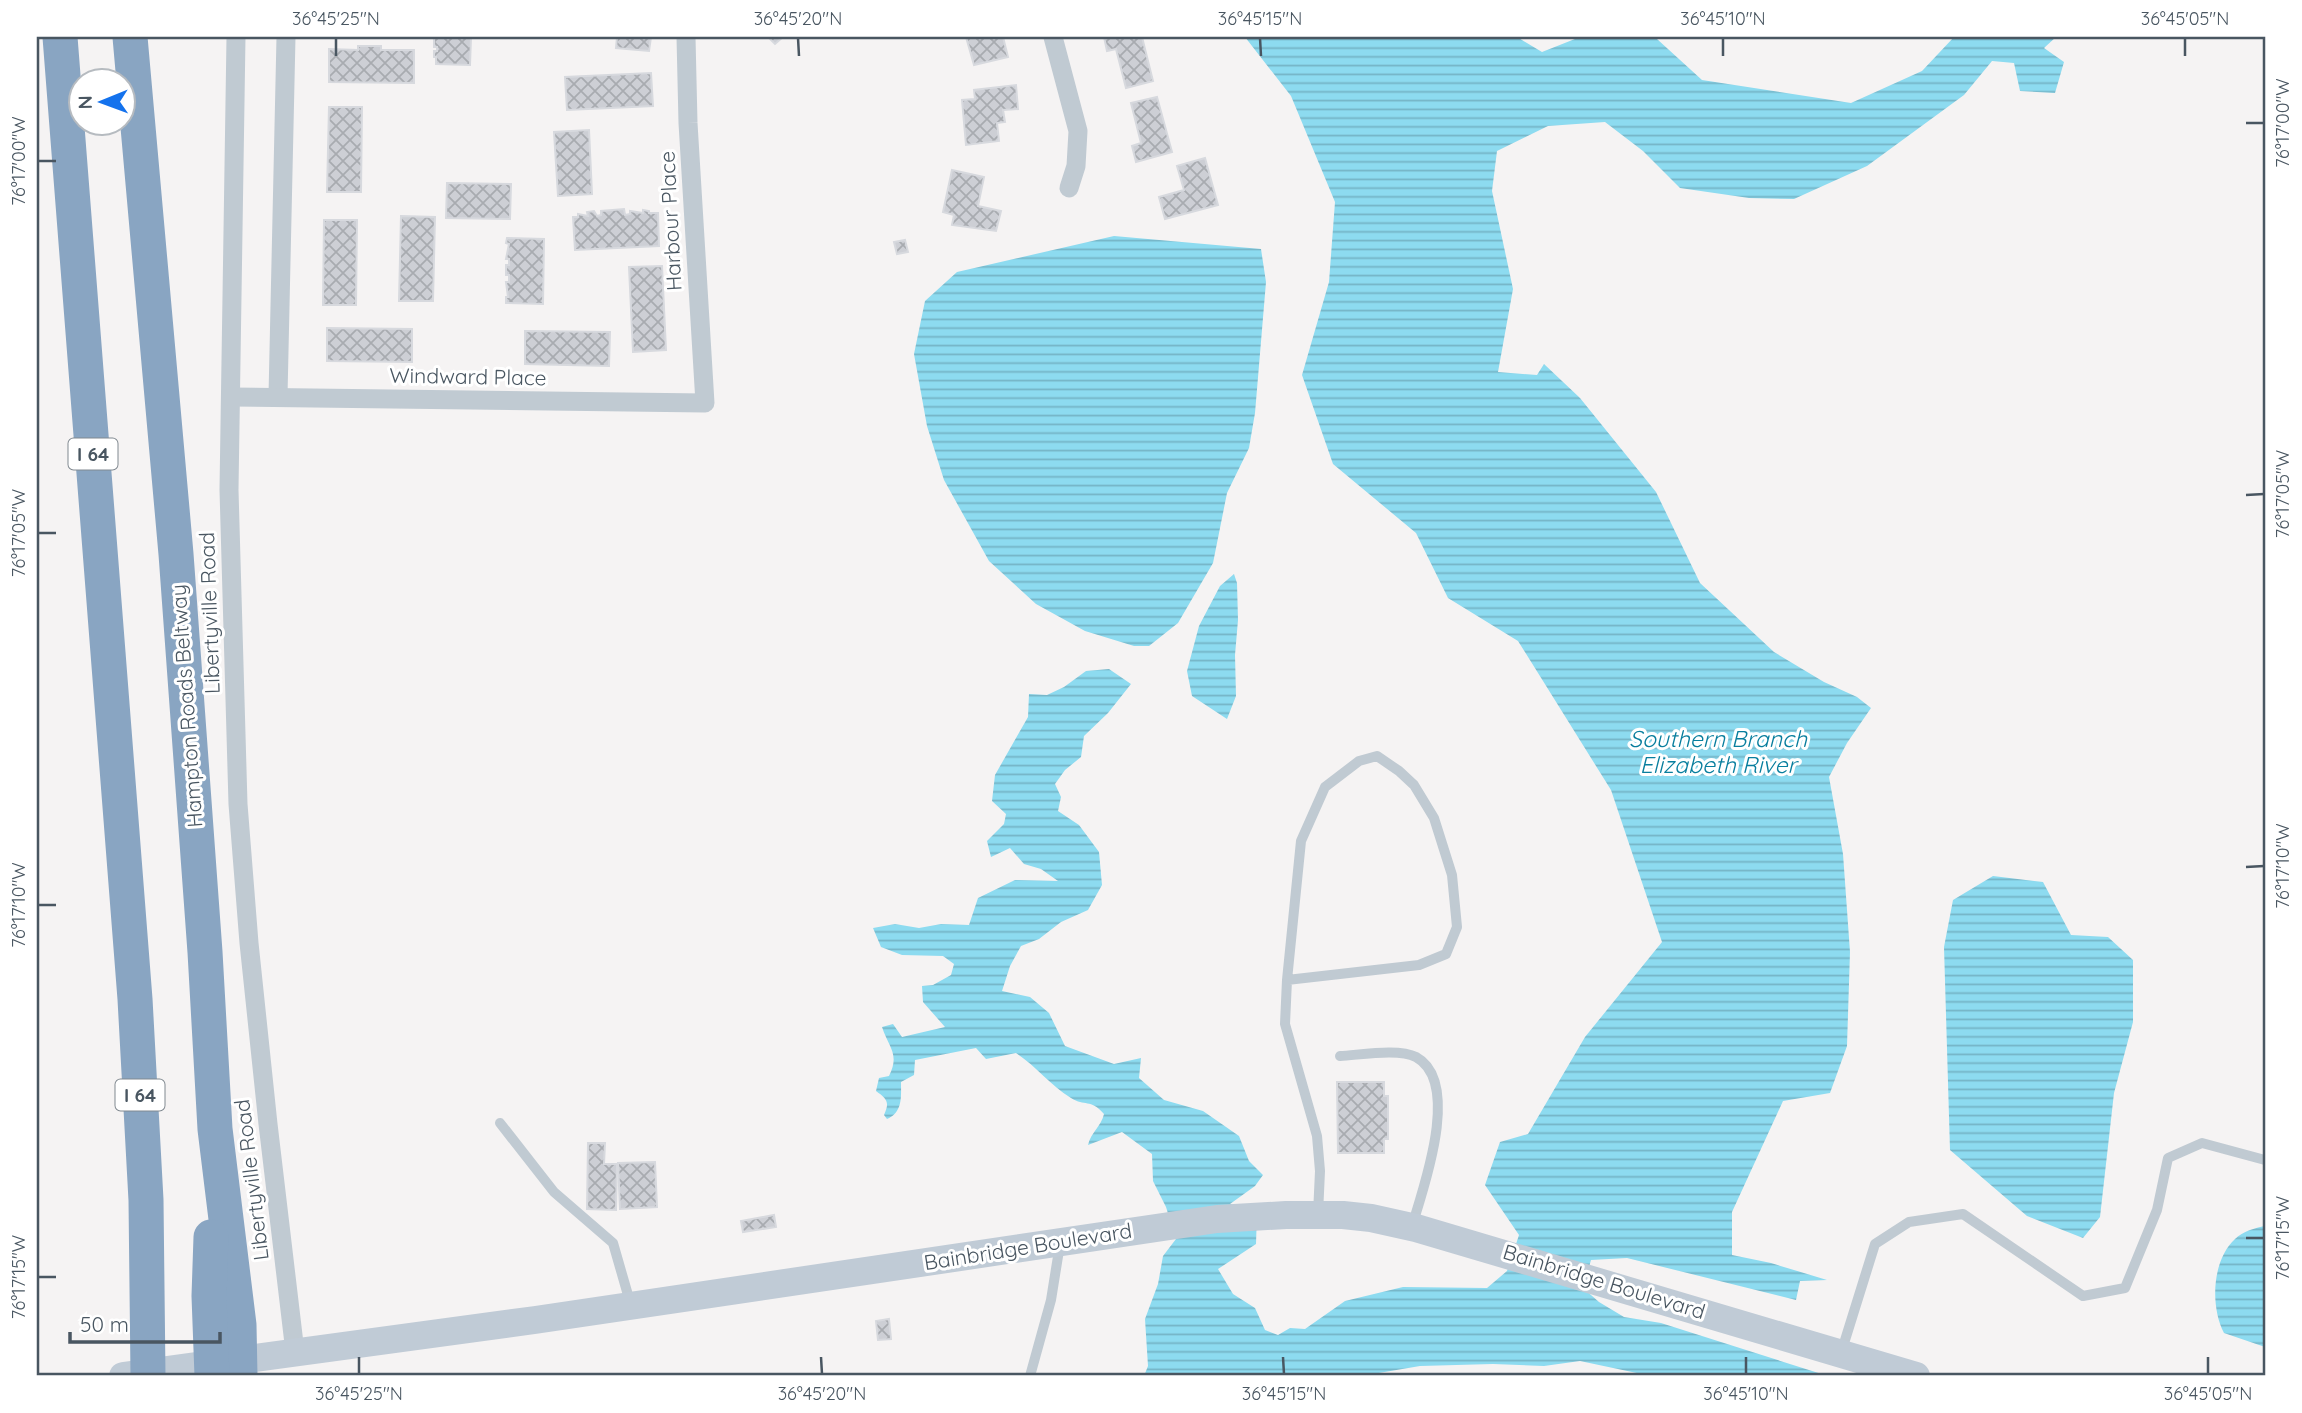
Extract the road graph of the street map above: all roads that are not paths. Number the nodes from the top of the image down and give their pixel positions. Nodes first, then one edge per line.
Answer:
1 (60, 37) edge
2 (130, 37) edge
3 (236, 37) edge
4 (286, 37) edge
5 (686, 37) edge
6 (1053, 37) edge
7 (1069, 188) dead end
8 (278, 396) junction
9 (231, 397) junction
10 (705, 403) joint
11 (1287, 980) junction
12 (1340, 1056) dead end
13 (500, 1123) dead end
14 (215, 1129) junction
15 (2265, 1160) edge
16 (1318, 1214) junction
17 (1412, 1227) junction
18 (1060, 1244) junction
19 (632, 1306) junction
20 (158, 1320) junction
21 (295, 1352) junction
22 (1841, 1353) junction
23 (123, 1376) edge
24 (148, 1376) edge
25 (170, 1376) edge
26 (212, 1376) edge
27 (240, 1376) edge
28 (1030, 1376) edge
29 (1916, 1376) edge

1 - 20 highway, I 64
2 - 14 highway, Hampton Roads Beltway
3 - 9 street, Libertyville Road
4 - 8 street
5 - 10 street, Harbour Place
6 - 7 street
8 - 9 street, Windward Place
8 - 10 street, Windward Place
9 - 21 street, Libertyville Road
11 - 11 lane
11 - 16 lane
12 - 17 lane
13 - 19 lane
14 - 26 highway
14 - 27 highway, Hampton Roads Beltway
15 - 22 lane
16 - 17 main road, Bainbridge Boulevard
16 - 18 main road, Bainbridge Boulevard
17 - 22 main road, Bainbridge Boulevard
18 - 19 main road, Bainbridge Boulevard
18 - 28 lane
19 - 21 main road, Bainbridge Boulevard
20 - 24 highway, I 64
20 - 25 highway
21 - 23 main road, Bainbridge Boulevard
22 - 29 main road, Bainbridge Boulevard

